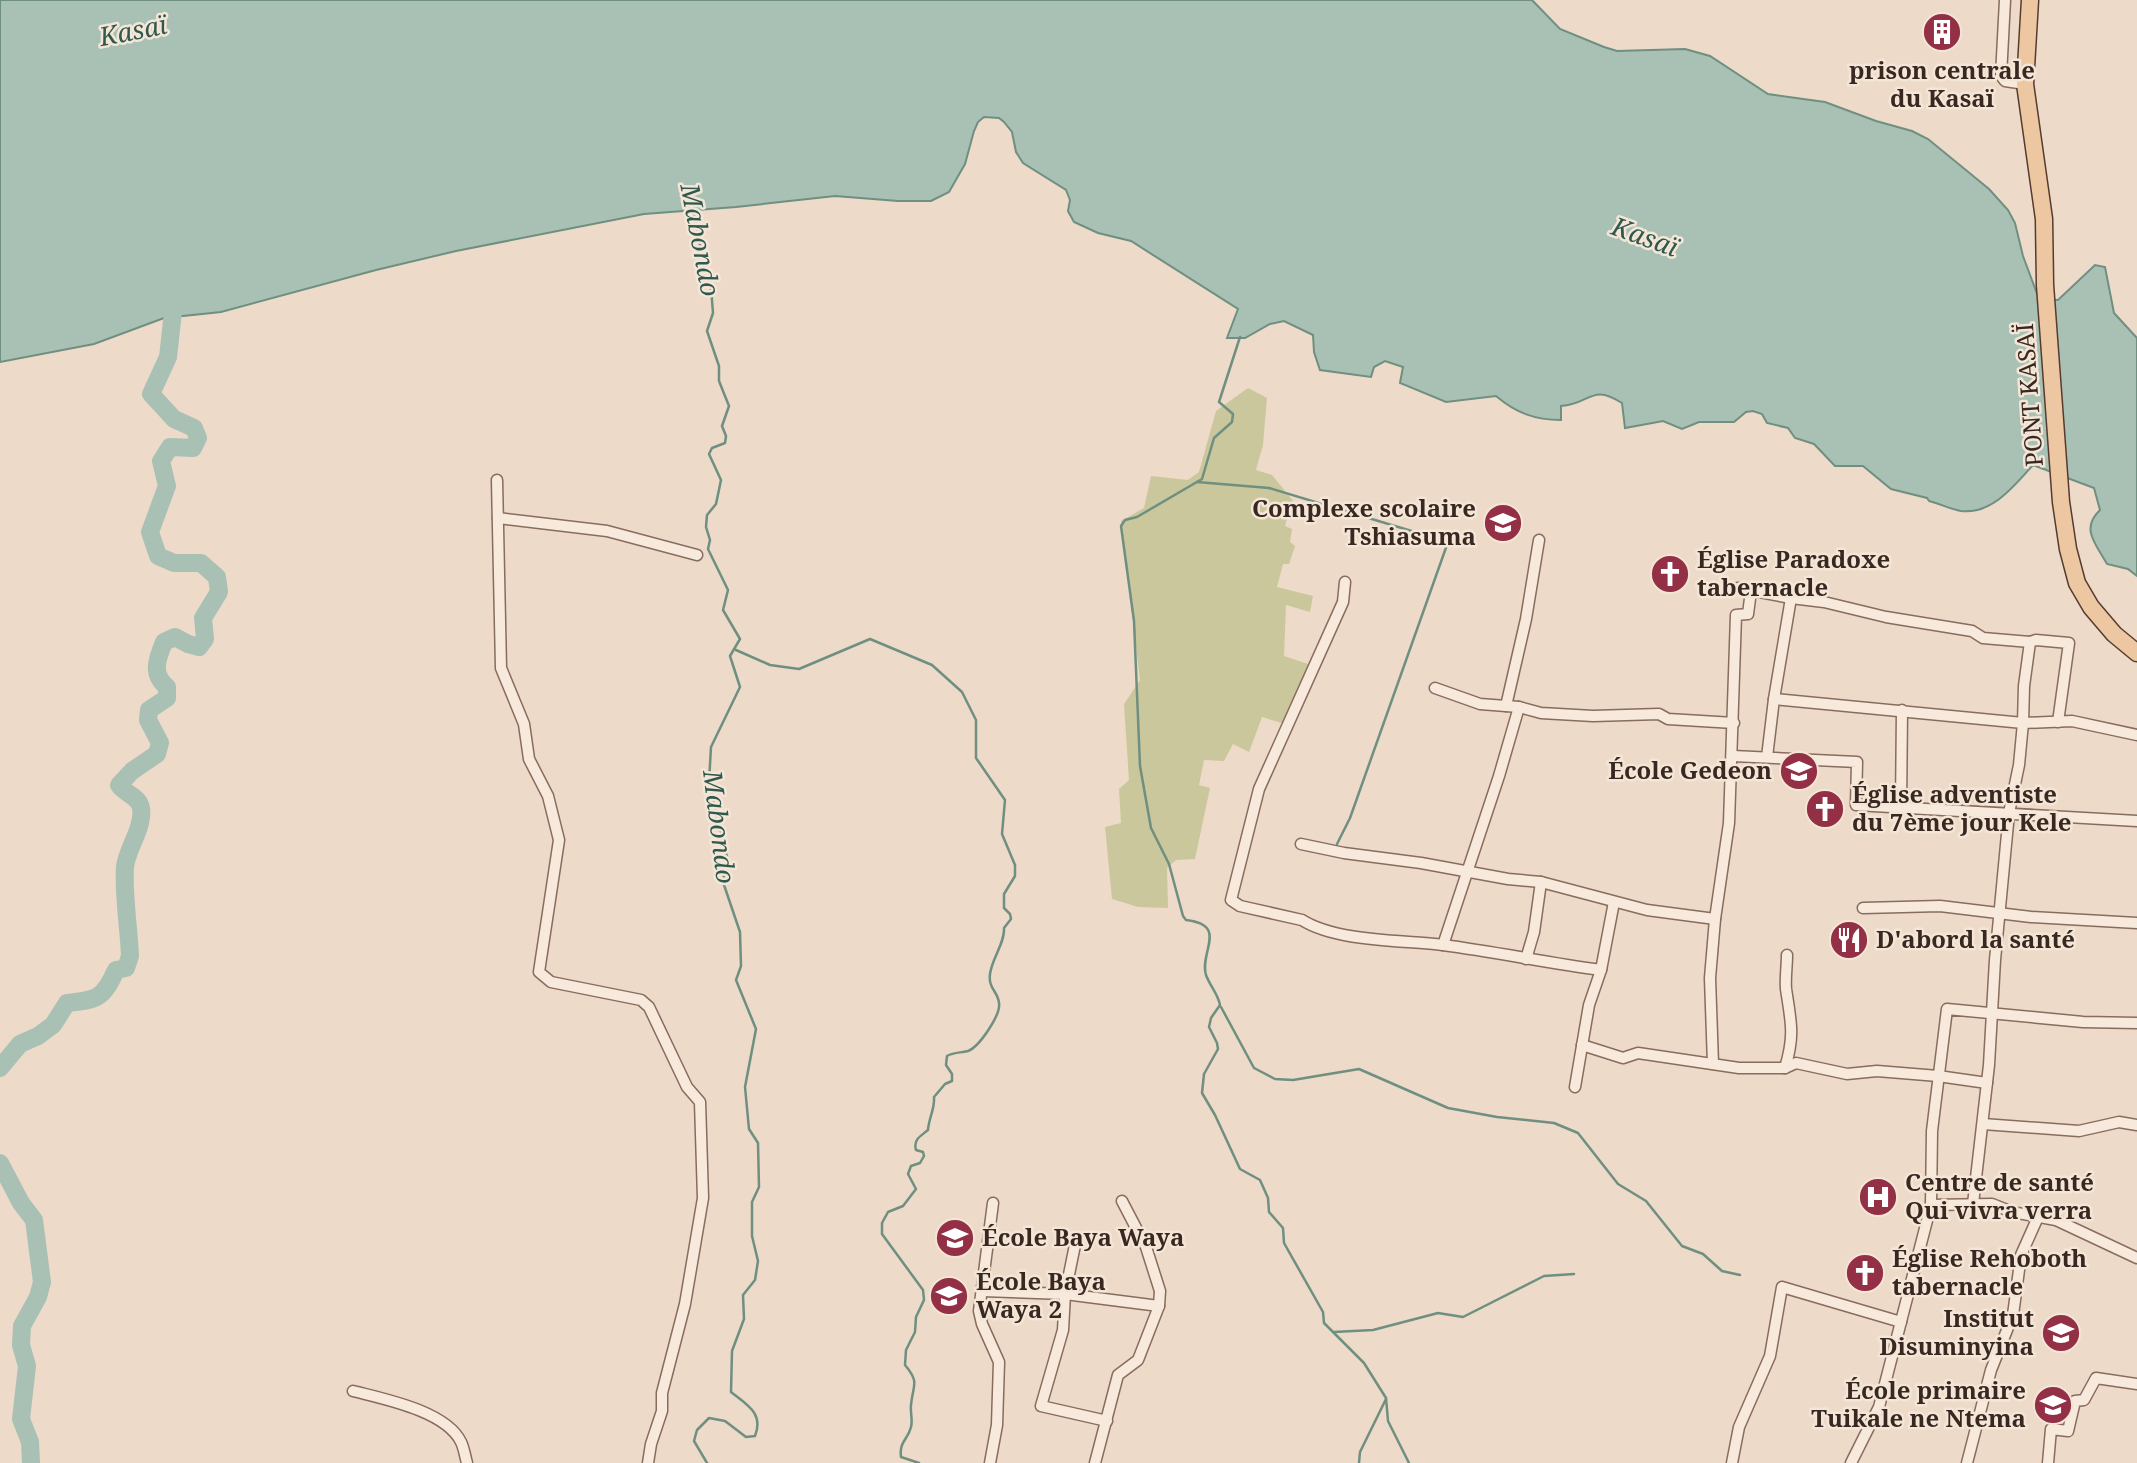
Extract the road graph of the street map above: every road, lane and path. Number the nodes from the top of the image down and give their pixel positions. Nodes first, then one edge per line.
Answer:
1 (2004, 0) edge
2 (2030, 0) edge
3 (2025, 84) junction
4 (497, 480) dead end
5 (498, 518) junction
6 (1539, 540) dead end
7 (697, 555) dead end
8 (1345, 582) dead end
9 (1738, 588) dead end
10 (1752, 591) junction
11 (1791, 598) junction
12 (2030, 642) junction
13 (2137, 653) edge
14 (1435, 688) dead end
15 (1774, 699) junction
16 (1506, 706) junction
17 (1519, 707) junction
18 (1902, 710) junction
19 (2058, 722) junction
20 (1734, 723) junction
21 (2023, 723) junction
22 (2137, 735) edge
23 (1733, 756) junction
24 (1768, 757) junction
25 (1901, 807) junction
26 (2009, 813) junction
27 (2137, 821) edge
28 (1301, 844) dead end
29 (1466, 871) junction
30 (1541, 882) junction
31 (1614, 902) junction
32 (1863, 908) dead end
33 (1999, 912) junction
34 (1715, 919) junction
35 (2137, 923) edge
36 (1443, 945) junction
37 (1787, 955) dead end
38 (1526, 959) junction
39 (1601, 970) junction
40 (1992, 1012) junction
41 (2137, 1023) edge
42 (1583, 1045) junction
43 (1713, 1064) junction
44 (1785, 1068) junction
45 (1938, 1076) junction
46 (1987, 1083) junction
47 (1575, 1087) dead end
48 (1983, 1124) junction
49 (2137, 1125) edge
50 (1122, 1200) dead end
51 (993, 1203) dead end
52 (1973, 1204) junction
53 (1931, 1205) junction
54 (2038, 1217) junction
55 (1075, 1245) dead end
56 (2137, 1258) edge
57 (983, 1291) junction
58 (1065, 1294) junction
59 (1159, 1306) junction
60 (1901, 1322) junction
61 (2137, 1384) edge
62 (354, 1391) dead end
63 (1107, 1421) junction
64 (467, 1463) edge
65 (648, 1463) edge
66 (989, 1463) edge
67 (1095, 1463) edge
68 (1732, 1463) edge
69 (1851, 1463) edge
70 (1967, 1463) edge
71 (2048, 1463) edge

1 - 3 street
2 - 3 main road, PONT KASAÏ
3 - 13 main road, PONT KASAÏ
4 - 5 street
5 - 7 street
5 - 65 street
6 - 16 street
8 - 36 street
9 - 10 street
10 - 11 street
10 - 20 street
11 - 12 street
11 - 15 street
12 - 19 street
12 - 21 street
14 - 16 street
15 - 18 street
15 - 24 street
16 - 17 street
17 - 20 street
17 - 29 street
18 - 21 street
18 - 25 street
19 - 21 street
19 - 22 street
20 - 23 street
21 - 26 street
23 - 24 street
23 - 34 street
24 - 25 street
25 - 26 street
26 - 27 street
26 - 33 street
28 - 29 street
29 - 30 street
29 - 36 street
30 - 31 street
30 - 38 street
31 - 34 street
31 - 39 street
32 - 33 street
33 - 35 street
33 - 40 street
34 - 43 street
36 - 38 street
37 - 44 street
38 - 39 street
39 - 42 street
40 - 41 street
40 - 45 street
40 - 46 street
42 - 43 street
42 - 47 street
43 - 44 street
44 - 45 street
45 - 46 street
45 - 53 street
46 - 48 street
48 - 49 street
48 - 52 street
50 - 59 street
51 - 57 street
52 - 53 street
52 - 54 street
53 - 60 street
54 - 56 street
54 - 70 street
55 - 58 street
57 - 58 street
57 - 66 street
58 - 59 street
58 - 63 street
59 - 63 street
60 - 68 street
60 - 69 street
61 - 71 street
62 - 64 street
63 - 67 street

